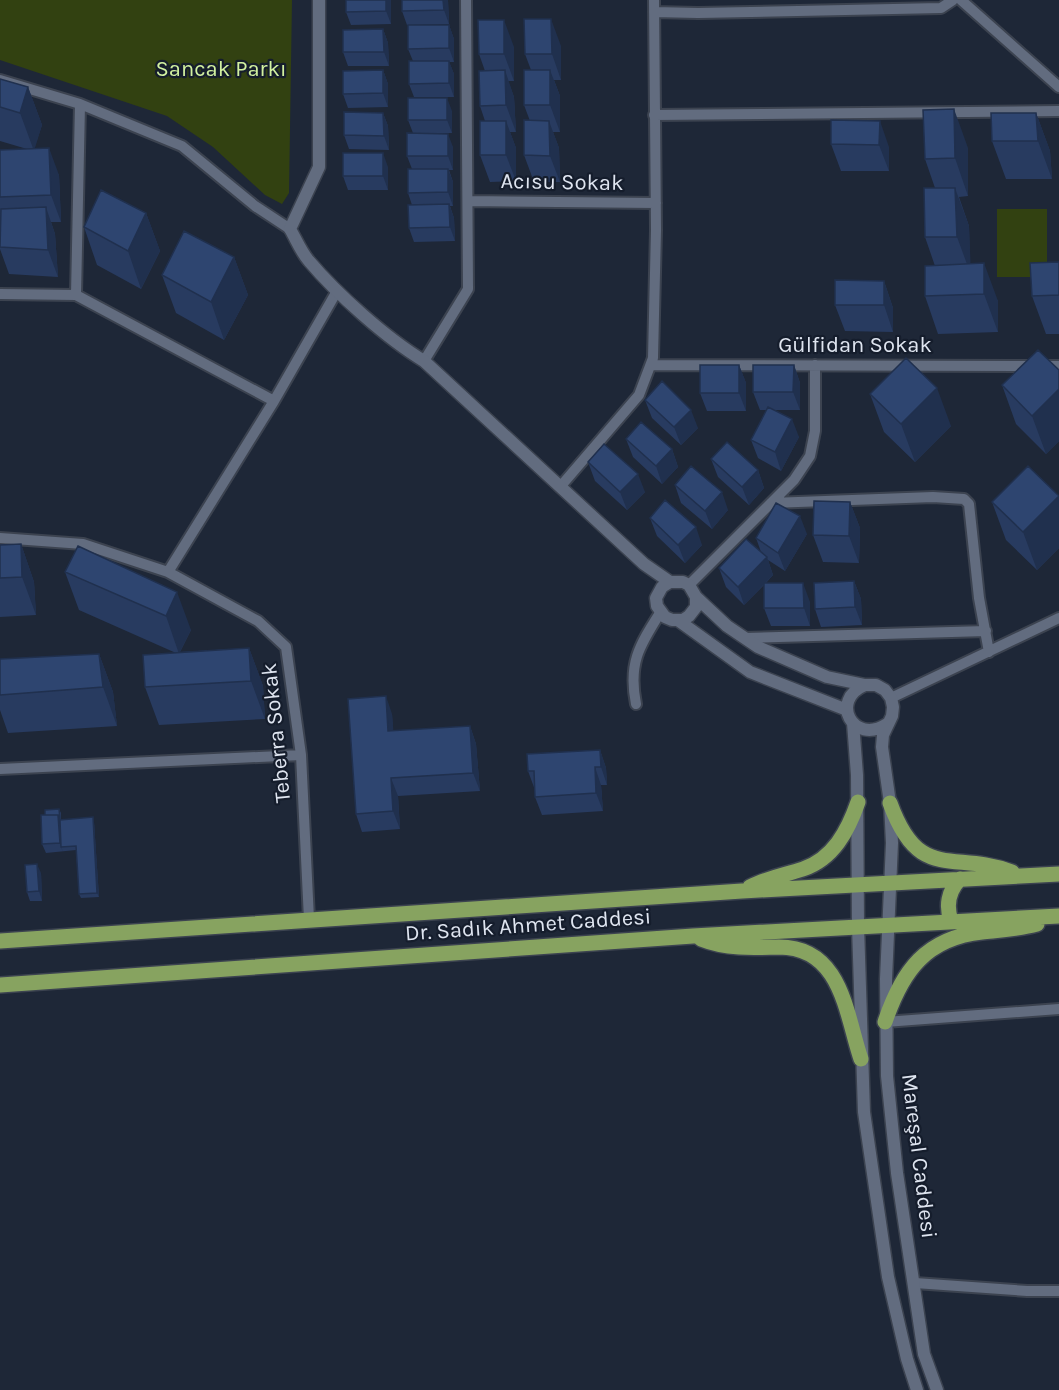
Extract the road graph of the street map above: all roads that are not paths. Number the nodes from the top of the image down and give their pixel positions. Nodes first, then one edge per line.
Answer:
1 (320, 0) edge
2 (466, 0) edge
3 (654, 0) edge
4 (699, 0) edge
5 (952, 0) edge
6 (961, 0) edge
7 (654, 12) junction
8 (698, 13) junction
9 (0, 80) edge
10 (1059, 87) edge
11 (80, 104) junction
12 (1059, 111) edge
13 (654, 115) junction
14 (468, 201) junction
15 (656, 203) junction
16 (290, 229) junction
17 (337, 291) junction
18 (0, 294) edge
19 (76, 295) junction
20 (424, 361) junction
21 (651, 365) junction
22 (815, 365) junction
23 (1059, 366) edge
24 (274, 400) junction
25 (560, 487) junction
26 (771, 503) junction
27 (0, 537) edge
28 (644, 564) junction
29 (168, 572) junction
30 (670, 582) junction
31 (689, 585) junction
32 (658, 593) junction
33 (696, 597) junction
34 (660, 613) junction
35 (1059, 618) edge
36 (679, 621) junction
37 (986, 631) junction
38 (745, 638) junction
39 (989, 652) junction
40 (865, 685) junction
41 (891, 698) junction
42 (636, 704) dead end
43 (847, 710) junction
44 (853, 723) junction
45 (887, 724) junction
46 (301, 755) junction
47 (0, 769) edge
48 (858, 802) junction
49 (890, 804) junction
50 (1059, 874) edge
51 (1023, 876) junction
52 (960, 879) junction
53 (890, 883) junction
54 (859, 885) junction
55 (742, 891) junction
56 (1059, 916) edge
57 (309, 919) junction
58 (951, 921) junction
59 (888, 924) junction
60 (858, 926) junction
61 (693, 936) junction
62 (0, 941) edge
63 (0, 985) edge
64 (1059, 1010) edge
65 (885, 1022) junction
66 (861, 1059) junction
67 (915, 1283) junction
68 (1059, 1292) edge
69 (917, 1390) edge
70 (937, 1390) edge

1 - 16 street
2 - 14 street
3 - 7 street
4 - 8 street
5 - 8 street
6 - 10 street
7 - 8 street
7 - 13 street
9 - 11 street
11 - 16 street
11 - 19 street
12 - 13 street
13 - 15 street
14 - 15 street, Acısu Sokak
14 - 20 street
15 - 21 street
16 - 17 street
17 - 20 street
17 - 24 street
18 - 19 street
19 - 24 street
20 - 25 street
21 - 22 street, Gülfidan Sokak
21 - 25 street
22 - 23 street, Gülfidan Sokak
22 - 26 street
24 - 29 street
25 - 28 street
26 - 31 street
26 - 37 street
27 - 29 street, Teberra Sokak
28 - 30 street
28 - 32 street
29 - 46 street, Teberra Sokak
30 - 31 street
30 - 32 street
31 - 33 street
32 - 34 street
33 - 36 street
33 - 38 street
34 - 36 street
34 - 42 street
35 - 39 street
36 - 43 street
37 - 38 street
37 - 39 street
38 - 40 street
39 - 41 street
40 - 41 street
40 - 43 street
41 - 45 street
43 - 44 street
44 - 45 street
44 - 48 street, Mareşal Caddesi
45 - 49 street, Mareşal Caddesi
46 - 47 street
46 - 57 street, Teberra Sokak
48 - 54 street, Mareşal Caddesi
48 - 55 main road
49 - 51 main road
49 - 53 street, Mareşal Caddesi
50 - 51 main road, Dr. Sadık Ahmet Caddesi
51 - 52 main road, Dr. Sadık Ahmet Caddesi
52 - 53 main road, Dr. Sadık Ahmet Caddesi
52 - 58 main road
53 - 54 main road, Dr. Sadık Ahmet Caddesi
53 - 59 street, Mareşal Caddesi
54 - 55 main road, Dr. Sadık Ahmet Caddesi
54 - 60 street, Mareşal Caddesi
55 - 57 main road, Dr. Sadık Ahmet Caddesi
56 - 58 main road, Dr. Sadık Ahmet Caddesi
56 - 65 main road
57 - 62 main road, Dr. Sadık Ahmet Caddesi
58 - 59 main road, Dr. Sadık Ahmet Caddesi
59 - 60 main road, Dr. Sadık Ahmet Caddesi
59 - 65 street, Mareşal Caddesi
60 - 61 main road, Dr. Sadık Ahmet Caddesi
60 - 66 street, Mareşal Caddesi
61 - 63 main road, Dr. Sadık Ahmet Caddesi
61 - 66 main road
64 - 65 street
65 - 67 street, Mareşal Caddesi
66 - 69 street, Mareşal Caddesi
67 - 68 street
67 - 70 street, Mareşal Caddesi

